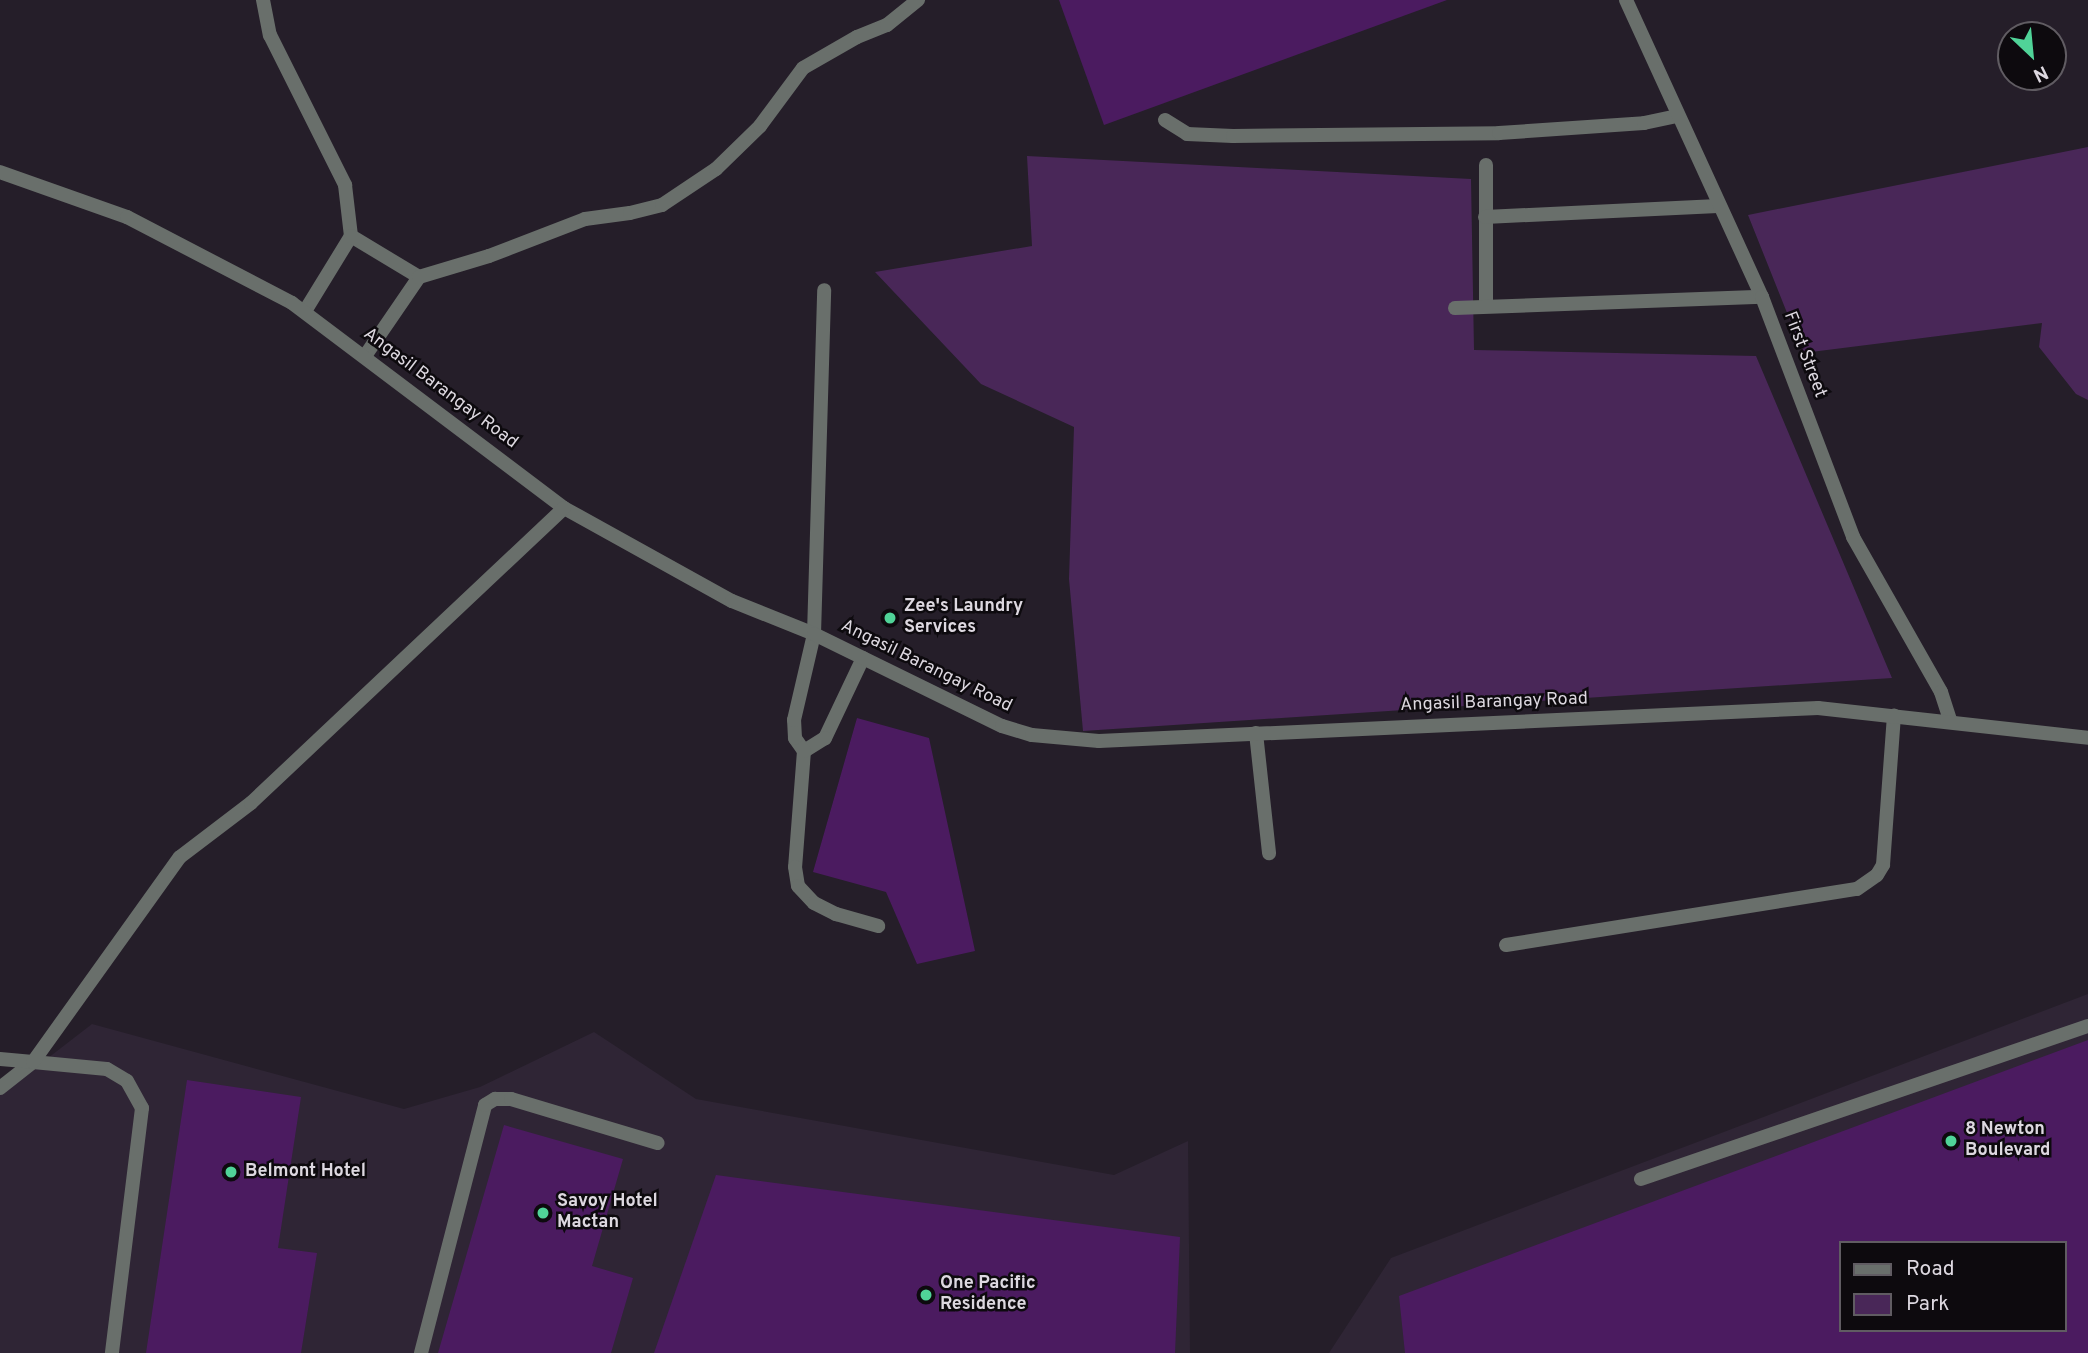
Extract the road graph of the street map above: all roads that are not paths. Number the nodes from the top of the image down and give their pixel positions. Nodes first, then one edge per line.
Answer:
1 (263, 0) edge
2 (918, 0) edge
3 (1626, 0) edge
4 (1678, 116) junction
5 (1165, 120) dead end
6 (1486, 165) dead end
7 (0, 172) edge
8 (1718, 206) junction
9 (1485, 217) junction
10 (352, 236) junction
11 (419, 277) junction
12 (824, 290) dead end
13 (1762, 298) junction
14 (1486, 306) junction
15 (1455, 308) dead end
16 (305, 311) junction
17 (365, 356) junction
18 (564, 508) junction
19 (814, 634) junction
20 (863, 658) junction
21 (1894, 715) junction
22 (1950, 720) junction
23 (1256, 733) junction
24 (2088, 738) edge
25 (804, 751) junction
26 (1269, 853) dead end
27 (878, 926) dead end
28 (1506, 945) dead end
29 (2088, 1026) edge
30 (0, 1059) edge
31 (33, 1062) junction
32 (0, 1088) edge
33 (658, 1143) dead end
34 (1641, 1179) dead end
35 (112, 1353) edge
36 (421, 1353) edge

1 - 10 street
2 - 11 street
3 - 4 street, First Street
4 - 5 street
4 - 8 street, First Street
6 - 9 street
7 - 16 street, Angasil Barangay Road
8 - 9 street
8 - 13 street, First Street
9 - 14 street
10 - 11 street
10 - 16 street
11 - 17 street
12 - 19 street
13 - 14 street
13 - 22 street, First Street
14 - 15 street
16 - 17 street, Angasil Barangay Road
17 - 18 street, Angasil Barangay Road
18 - 19 street, Angasil Barangay Road
18 - 31 street
19 - 20 street, Angasil Barangay Road
19 - 25 street
20 - 23 street, Angasil Barangay Road
20 - 25 street
21 - 22 street, Angasil Barangay Road
21 - 23 street, Angasil Barangay Road
21 - 28 street
22 - 24 street, Angasil Barangay Road
23 - 26 street
25 - 27 street
29 - 34 street
30 - 31 street
31 - 32 street
31 - 35 street
33 - 36 street

